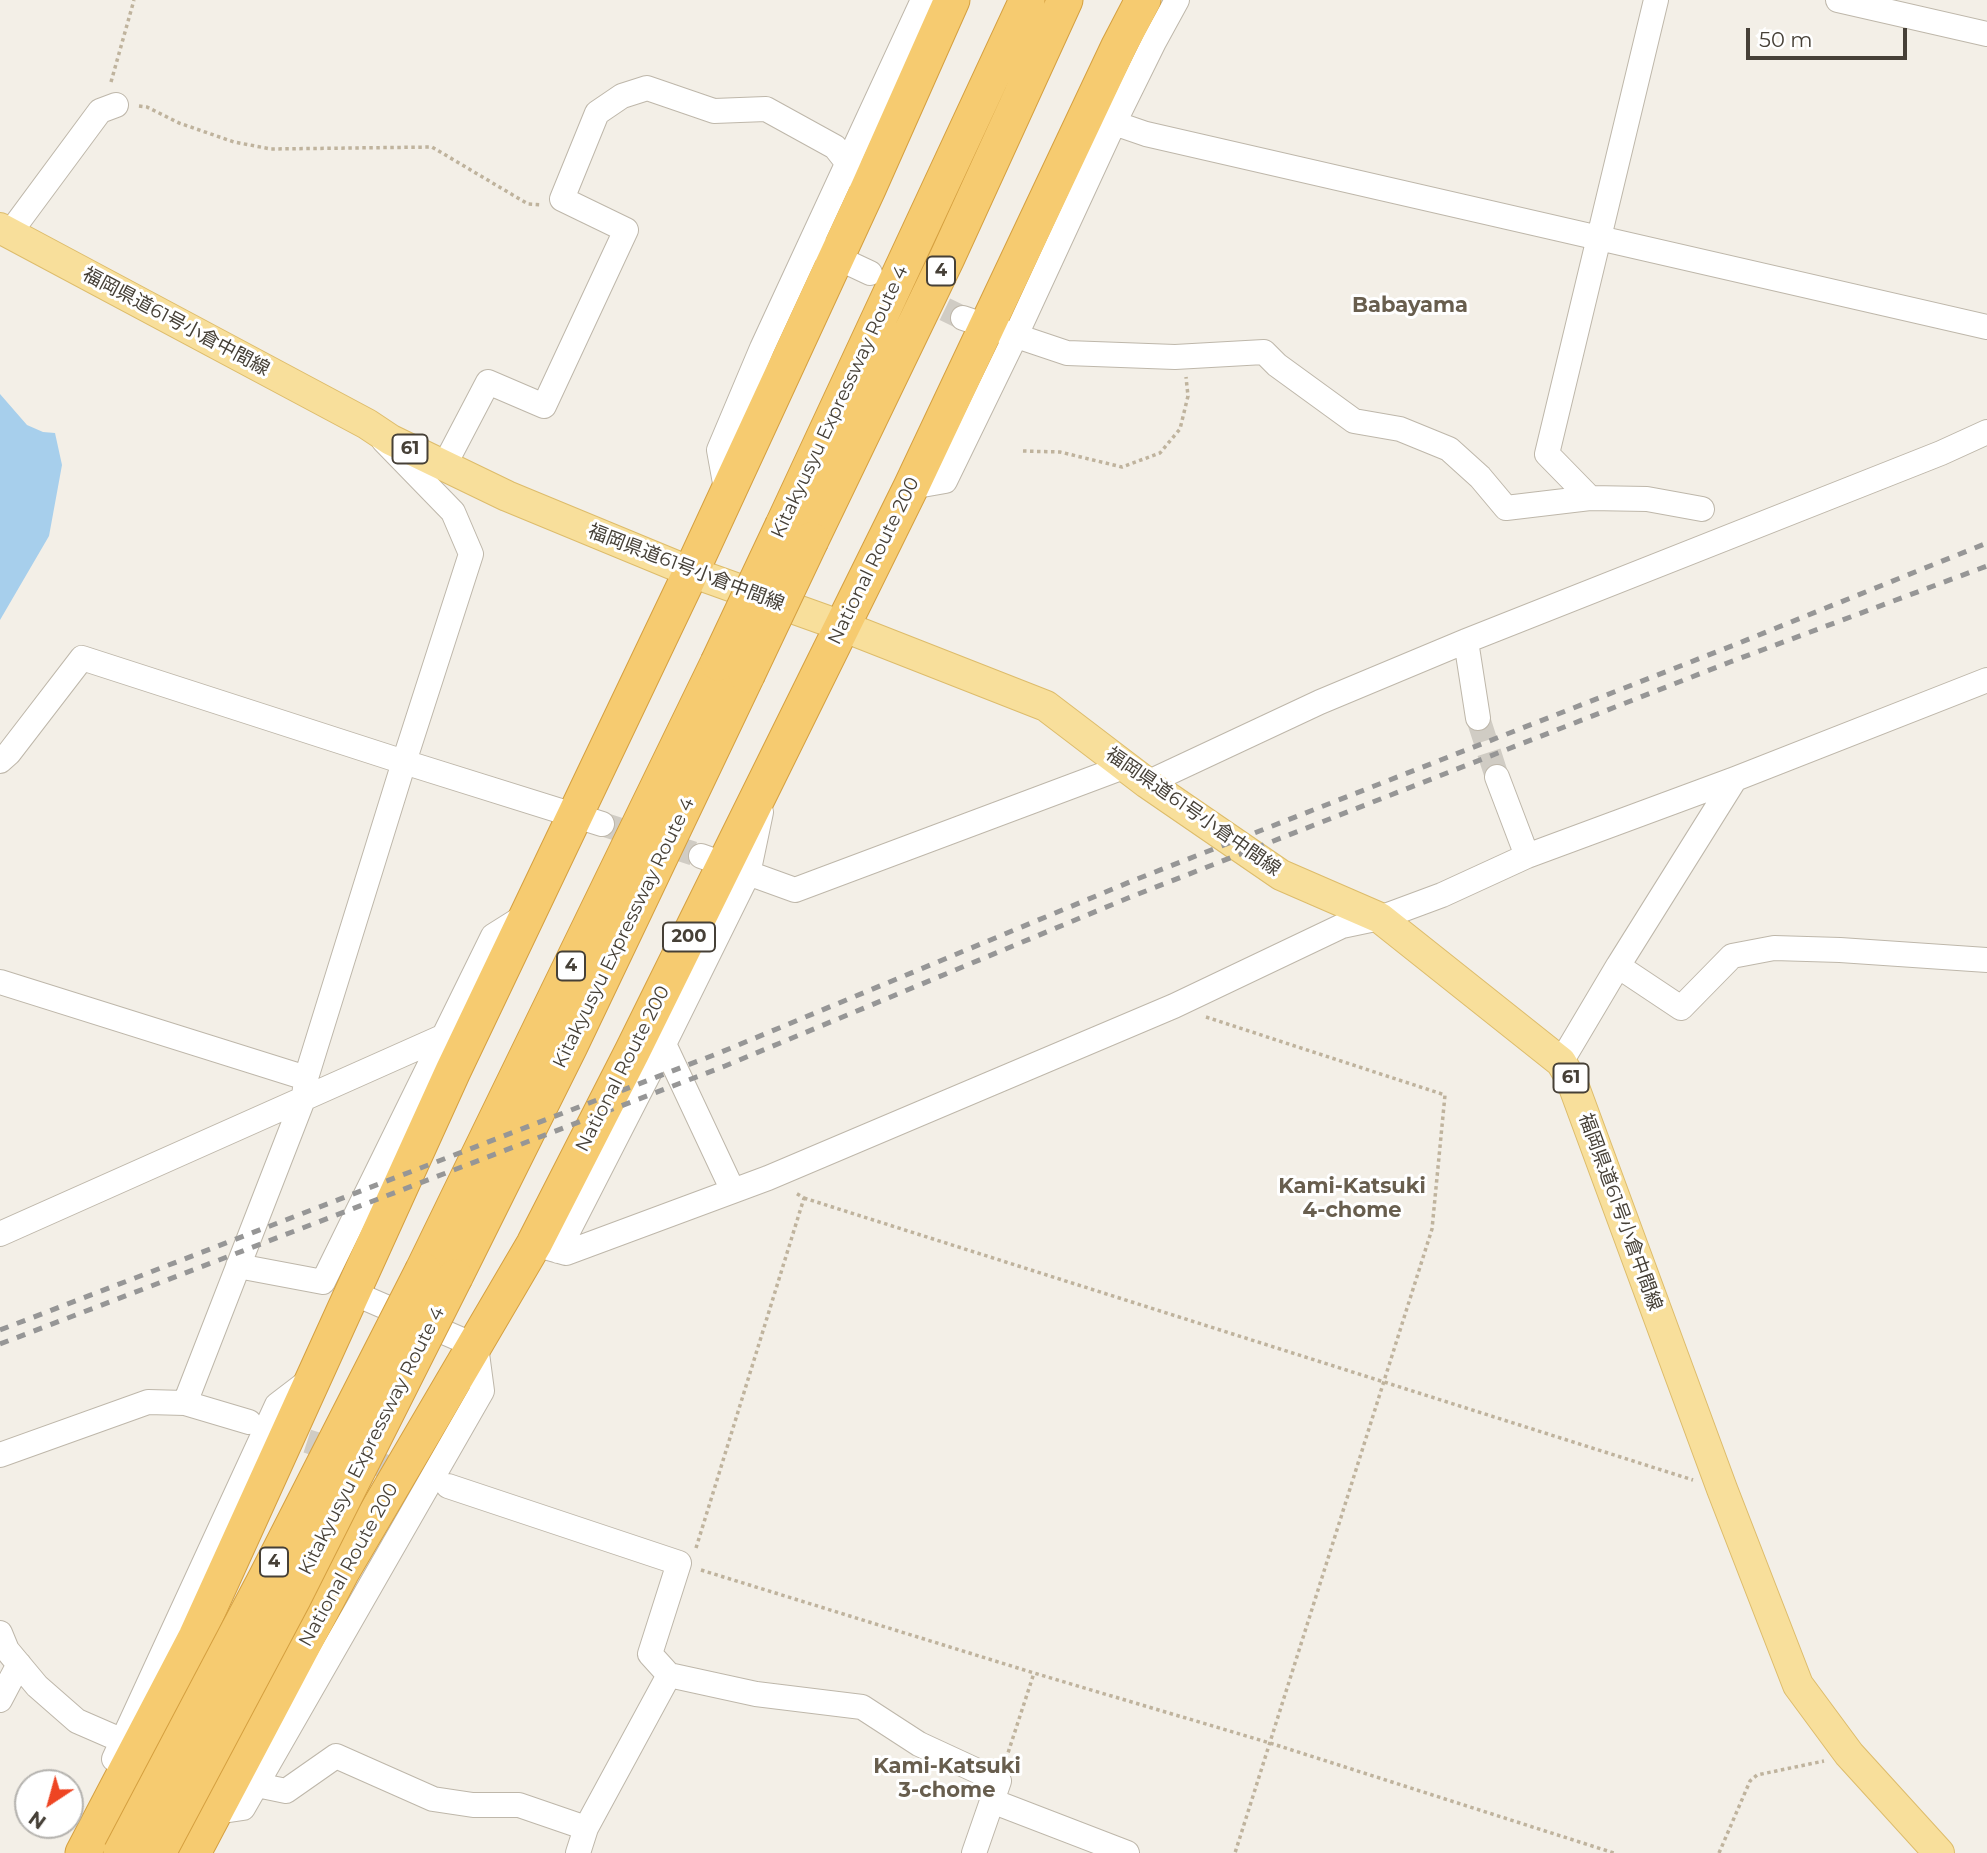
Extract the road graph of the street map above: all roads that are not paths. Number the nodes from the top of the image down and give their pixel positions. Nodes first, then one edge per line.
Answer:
1 (923, 0) edge
2 (952, 0) edge
3 (1008, 0) edge
4 (1027, 0) edge
5 (1065, 0) edge
6 (1143, 0) edge
7 (1177, 0) edge
8 (1656, 0) edge
9 (1838, 0) edge
10 (1987, 34) edge
11 (116, 104) road end
12 (1114, 123) junction
13 (859, 177) junction
14 (4, 231) edge
15 (1600, 238) junction
16 (914, 245) junction
17 (823, 252) junction
18 (870, 273) tunnel mouth
19 (989, 327) junction
20 (1987, 327) edge
21 (367, 424) junction
22 (1987, 432) edge
23 (444, 466) junction
24 (1590, 498) junction
25 (1702, 509) dead end
26 (797, 533) junction
27 (691, 572) junction
28 (842, 626) junction
29 (1466, 642) junction
30 (1987, 680) edge
31 (1478, 718) tunnel mouth
32 (0, 761) edge
33 (404, 762) junction
34 (1137, 775) junction
35 (1497, 777) tunnel mouth
36 (1735, 779) junction
37 (589, 819) junction
38 (1527, 856) junction
39 (724, 865) junction
40 (529, 913) junction
41 (1380, 918) junction
42 (1987, 960) edge
43 (1618, 966) junction
44 (0, 982) edge
45 (442, 1037) junction
46 (664, 1044) junction
47 (1561, 1062) junction
48 (305, 1088) junction
49 (733, 1191) junction
50 (0, 1234) edge
51 (546, 1247) junction
52 (238, 1266) junction
53 (439, 1273) junction
54 (337, 1287) junction
55 (476, 1346) junction
56 (314, 1377) junction
57 (185, 1403) junction
58 (60, 1433) junction
59 (254, 1433) junction
60 (0, 1455) edge
61 (438, 1482) junction
62 (0, 1633) edge
63 (19, 1664) junction
64 (669, 1675) junction
65 (0, 1700) edge
66 (123, 1741) junction
67 (257, 1785) junction
68 (995, 1791) junction
69 (216, 1812) junction
70 (586, 1828) junction
71 (90, 1838) edge
72 (121, 1853) edge
73 (158, 1853) edge
74 (193, 1853) edge
75 (578, 1853) edge
76 (974, 1853) edge
77 (1127, 1853) edge
78 (1940, 1853) edge

1 - 13 street
2 - 13 highway
3 - 16 highway
4 - 16 highway, Kitakyusyu Expressway Route 4 / 4
5 - 26 highway, Kitakyusyu Expressway Route 4 / 4
6 - 19 highway, National Route 200 / 200
7 - 12 street
8 - 15 street
9 - 10 street
11 - 14 street
12 - 15 street
12 - 19 street
13 - 17 highway
13 - 23 street
14 - 21 main road, 福岡県道61号小倉中間線 / 61
15 - 20 street
15 - 24 street
16 - 26 highway, Kitakyusyu Expressway Route 4 / 4
17 - 18 street
17 - 27 highway
19 - 24 street
19 - 28 highway, National Route 200 / 200
21 - 23 main road, 福岡県道61号小倉中間線 / 61
21 - 33 street
22 - 29 street
23 - 27 main road, 福岡県道61号小倉中間線 / 61
24 - 25 street
26 - 53 highway, Kitakyusyu Expressway Route 4 / 4, bridge
27 - 28 main road, 福岡県道61号小倉中間線 / 61
27 - 37 highway
28 - 34 main road, 福岡県道61号小倉中間線 / 61
28 - 39 highway, National Route 200 / 200
29 - 31 street
29 - 34 street
30 - 36 street
32 - 33 street
33 - 37 street
33 - 48 street
34 - 39 street
34 - 41 main road, 福岡県道61号小倉中間線 / 61
35 - 38 street
36 - 38 street
36 - 43 street
37 - 40 highway
38 - 41 street
39 - 46 street
39 - 51 highway, National Route 200 / 200
40 - 45 street
40 - 54 highway
41 - 47 main road, 福岡県道61号小倉中間線 / 61
41 - 49 street
42 - 43 street
43 - 47 street
44 - 48 street
45 - 48 street
45 - 54 street
46 - 49 street
46 - 51 street
47 - 78 main road, 福岡県道61号小倉中間線 / 61
48 - 50 street
48 - 52 street
49 - 51 street
51 - 55 highway, National Route 200 / 200
52 - 54 street
52 - 57 street
53 - 72 highway, Kitakyusyu Expressway Route 4 / 4, bridge
53 - 73 highway, Kitakyusyu Expressway Route 4 / 4, bridge
54 - 55 street
54 - 56 highway
55 - 61 street
55 - 69 highway, National Route 200 / 200
56 - 59 street
56 - 71 highway
57 - 58 street
57 - 59 street
58 - 59 street
58 - 60 street
59 - 66 street
61 - 64 street
61 - 67 street
62 - 63 street
63 - 65 street
63 - 66 street
64 - 68 street
64 - 70 street
66 - 71 street
67 - 69 street
67 - 70 street
68 - 76 street
68 - 77 street
69 - 74 highway, National Route 200 / 200
70 - 75 street

